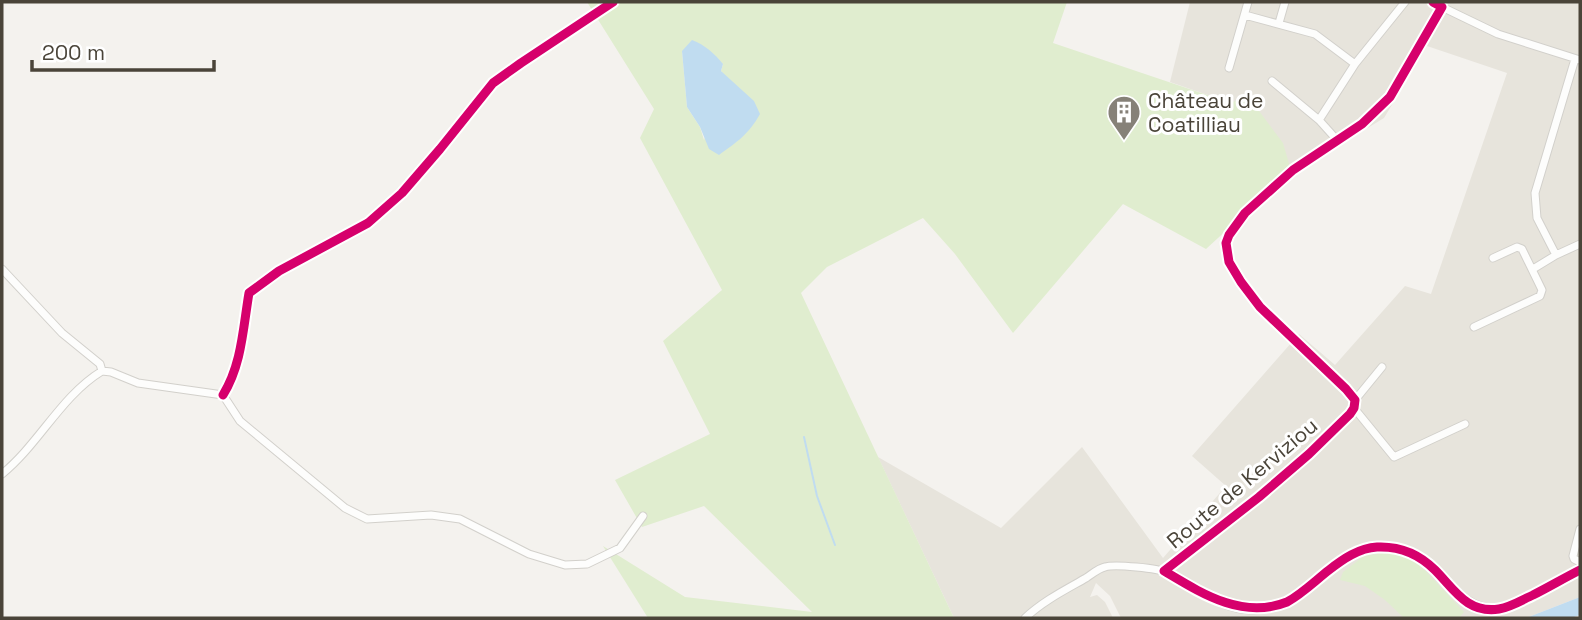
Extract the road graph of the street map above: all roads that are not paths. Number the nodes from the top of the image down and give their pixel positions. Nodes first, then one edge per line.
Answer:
1 (613, 2) edge
2 (1248, 2) edge
3 (1285, 2) edge
4 (1405, 2) edge
5 (1433, 2) edge
6 (1442, 7) junction
7 (1245, 15) junction
8 (1279, 23) junction
9 (1578, 59) edge
10 (1355, 64) junction
11 (1229, 68) dead end
12 (1272, 81) dead end
13 (1319, 120) junction
14 (1337, 139) junction
15 (1580, 244) edge
16 (1556, 255) junction
17 (1493, 258) dead end
18 (2, 269) edge
19 (1533, 269) junction
20 (1475, 327) dead end
21 (1382, 367) dead end
22 (102, 371) junction
23 (223, 395) junction
24 (1354, 404) junction
25 (1465, 425) dead end
26 (2, 474) edge
27 (643, 516) dead end
28 (1580, 529) edge
29 (1580, 562) edge
30 (1580, 570) edge
31 (1164, 571) junction
32 (1025, 618) edge

1 - 23 street
2 - 7 street
3 - 8 street
4 - 10 street
5 - 6 street
6 - 9 street
6 - 14 street
7 - 8 street
7 - 11 street
8 - 10 street
9 - 16 street
10 - 13 street
12 - 13 street
13 - 14 street
14 - 24 street
15 - 16 street
16 - 19 street
17 - 19 street
18 - 22 street
19 - 20 street
21 - 24 street, Route de Kerviziou
22 - 23 street
22 - 26 street
23 - 27 street
24 - 25 street
24 - 31 street, Route de Kerviziou
28 - 29 street
30 - 31 street, Route de Kerviziou
31 - 32 street

